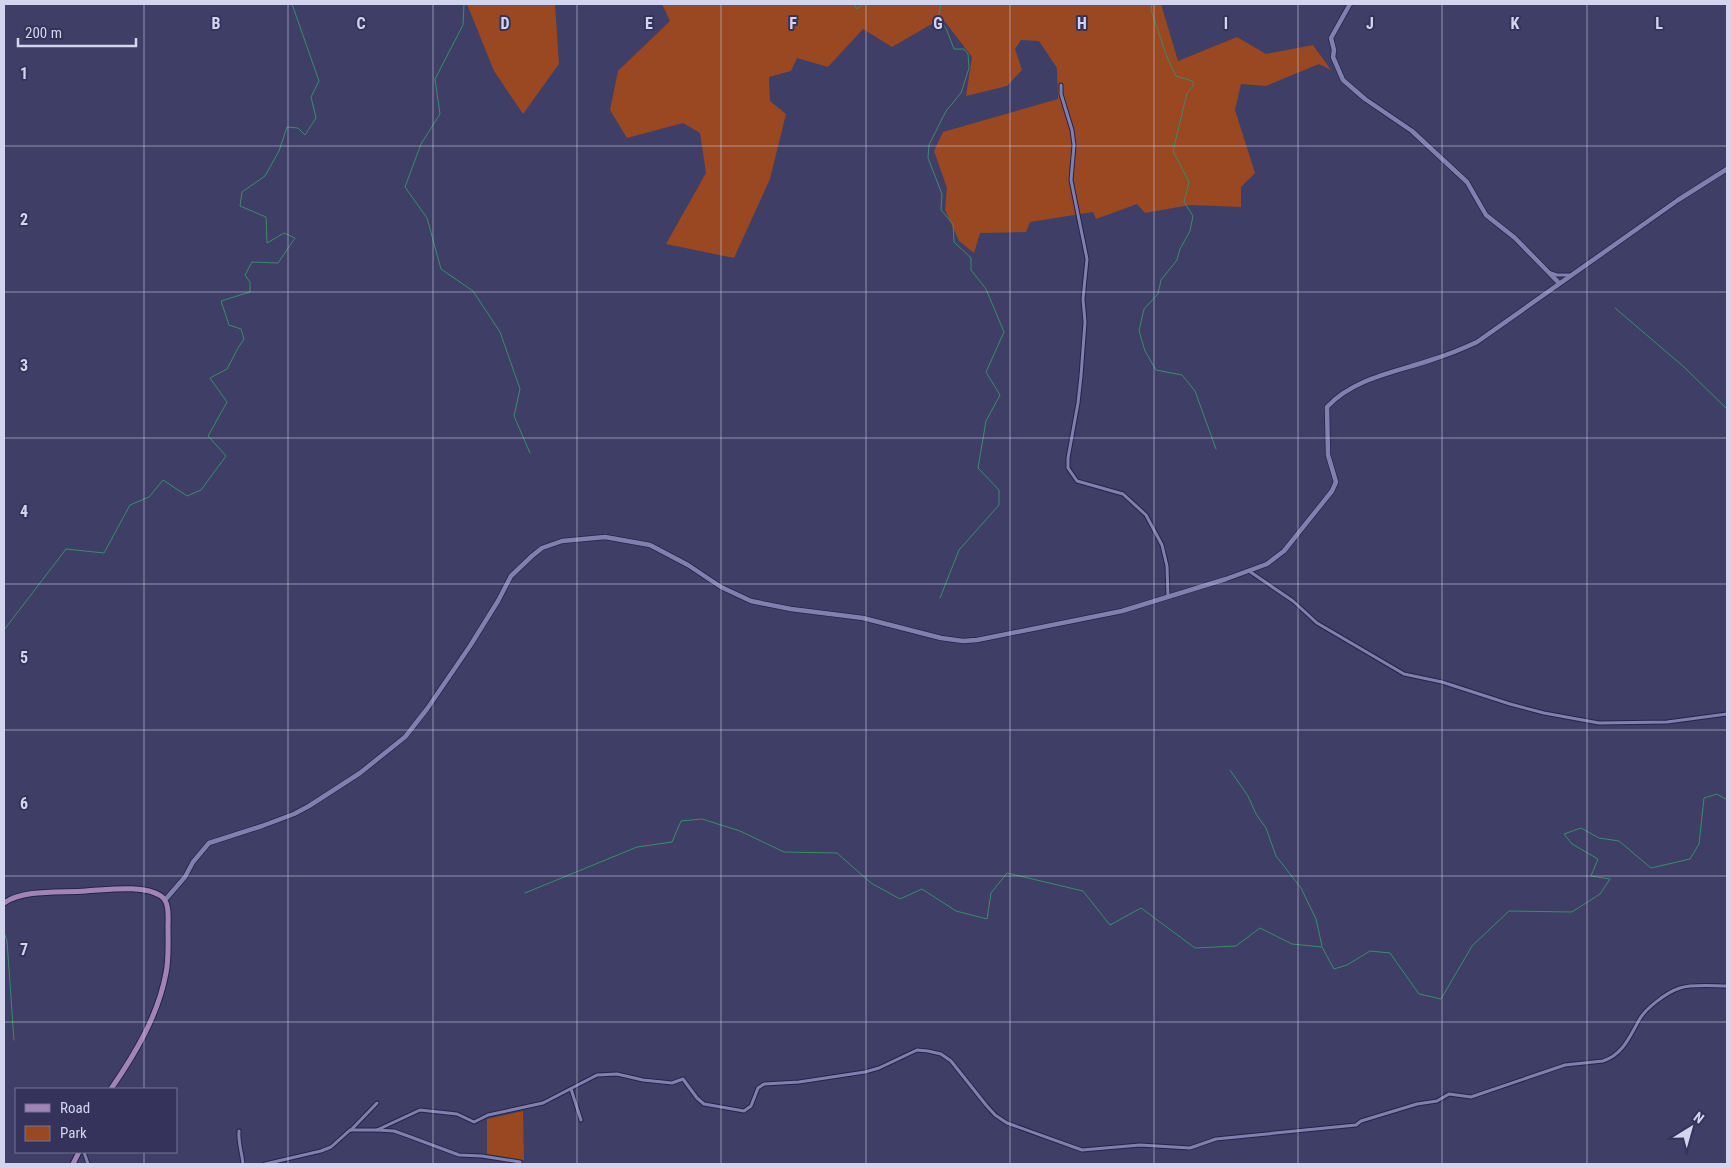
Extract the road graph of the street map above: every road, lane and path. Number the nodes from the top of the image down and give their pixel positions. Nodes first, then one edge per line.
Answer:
1 (1350, 4) edge
2 (1061, 85) dead end
3 (1727, 169) edge
4 (1548, 272) junction
5 (1571, 275) junction
6 (1560, 283) junction
7 (1249, 571) junction
8 (1168, 597) junction
9 (1727, 714) edge
10 (165, 900) junction
11 (4, 903) edge
12 (1727, 986) edge
13 (112, 1088) edge
14 (571, 1088) junction
15 (377, 1103) dead end
16 (581, 1120) dead end
17 (239, 1130) dead end
18 (350, 1130) junction
19 (377, 1130) junction
20 (520, 1162) dead end
21 (243, 1164) edge
22 (265, 1164) edge

1 - 4 street
2 - 8 street
3 - 5 street
4 - 5 street
4 - 6 street
5 - 6 street
6 - 7 street
7 - 8 street
7 - 9 street
8 - 10 street
10 - 11 main road
10 - 13 main road
12 - 14 street
14 - 16 street
14 - 19 street
15 - 18 street
17 - 21 street
18 - 19 street
18 - 22 street
19 - 20 street

